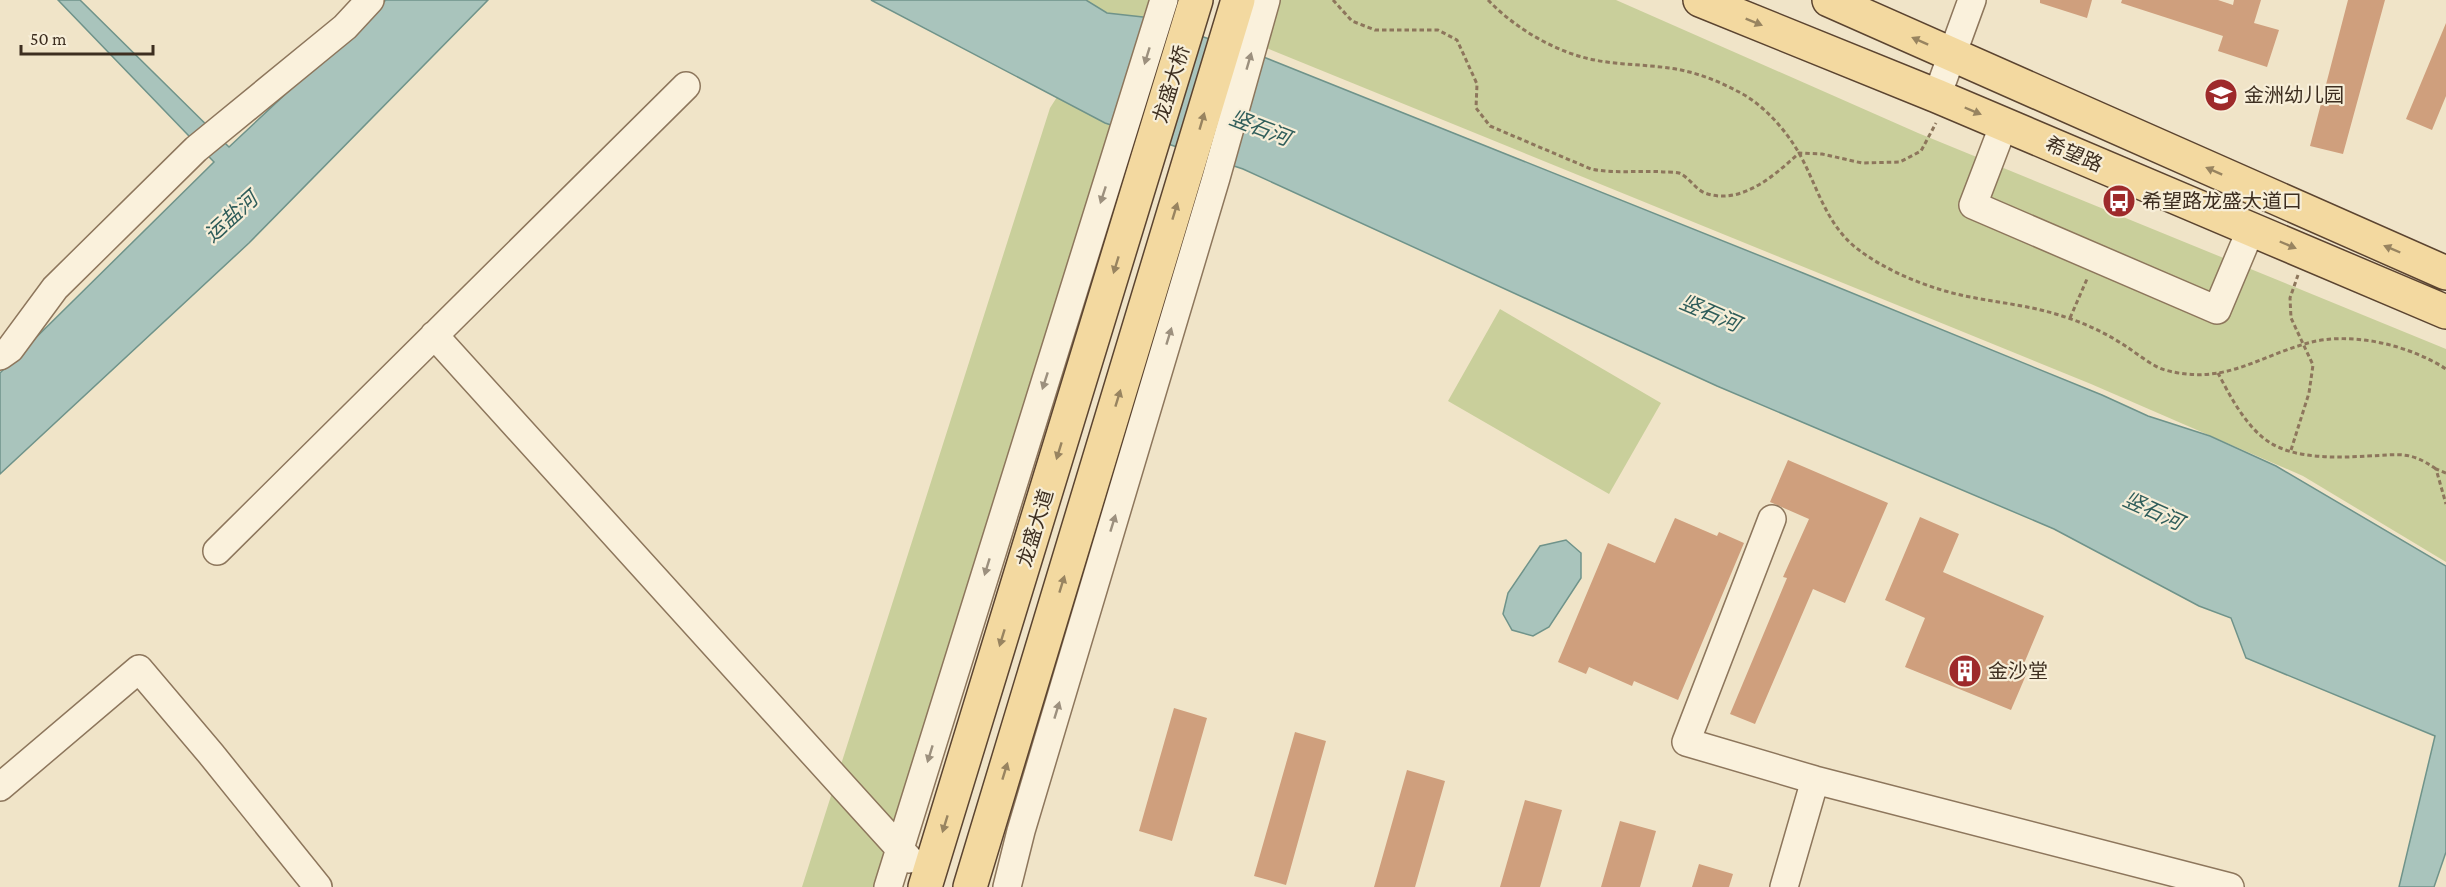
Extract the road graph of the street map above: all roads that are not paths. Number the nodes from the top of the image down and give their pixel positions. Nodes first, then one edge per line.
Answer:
1 (370, 0) edge
2 (1164, 0) edge
3 (1196, 0) edge
4 (1700, 0) edge
5 (1829, 0) edge
6 (1972, 0) edge
7 (1250, 6) edge
8 (1953, 55) junction
9 (686, 86) dead end
10 (1942, 98) junction
11 (2004, 124) junction
12 (1146, 169) joint
13 (1201, 178) junction
14 (2251, 229) junction
15 (2446, 273) edge
16 (2446, 312) edge
17 (434, 335) junction
18 (0, 356) edge
19 (1772, 519) dead end
20 (217, 551) dead end
21 (1815, 780) junction
22 (0, 787) edge
23 (927, 883) edge
24 (318, 887) edge
25 (888, 887) edge
26 (970, 887) edge
27 (1006, 887) edge
28 (1784, 887) edge
29 (2230, 887) edge

1 - 18 street
2 -> 25 street
3 - 12 main road, 龙盛大桥
4 -> 10 main road, 希望路
8 -> 5 main road, 希望路
6 - 8 street
13 -> 7 main road, 龙盛大桥
8 - 10 street
15 -> 8 main road, 希望路
9 - 17 street
10 -> 11 main road, 希望路
11 - 14 main road, 希望路
11 - 14 street
12 -> 23 main road, 龙盛大道
26 -> 13 main road
27 -> 13 street
14 -> 16 main road, 希望路
17 - 20 street
17 - 23 street
19 - 21 street
21 - 28 street
21 - 29 street
22 - 24 street

